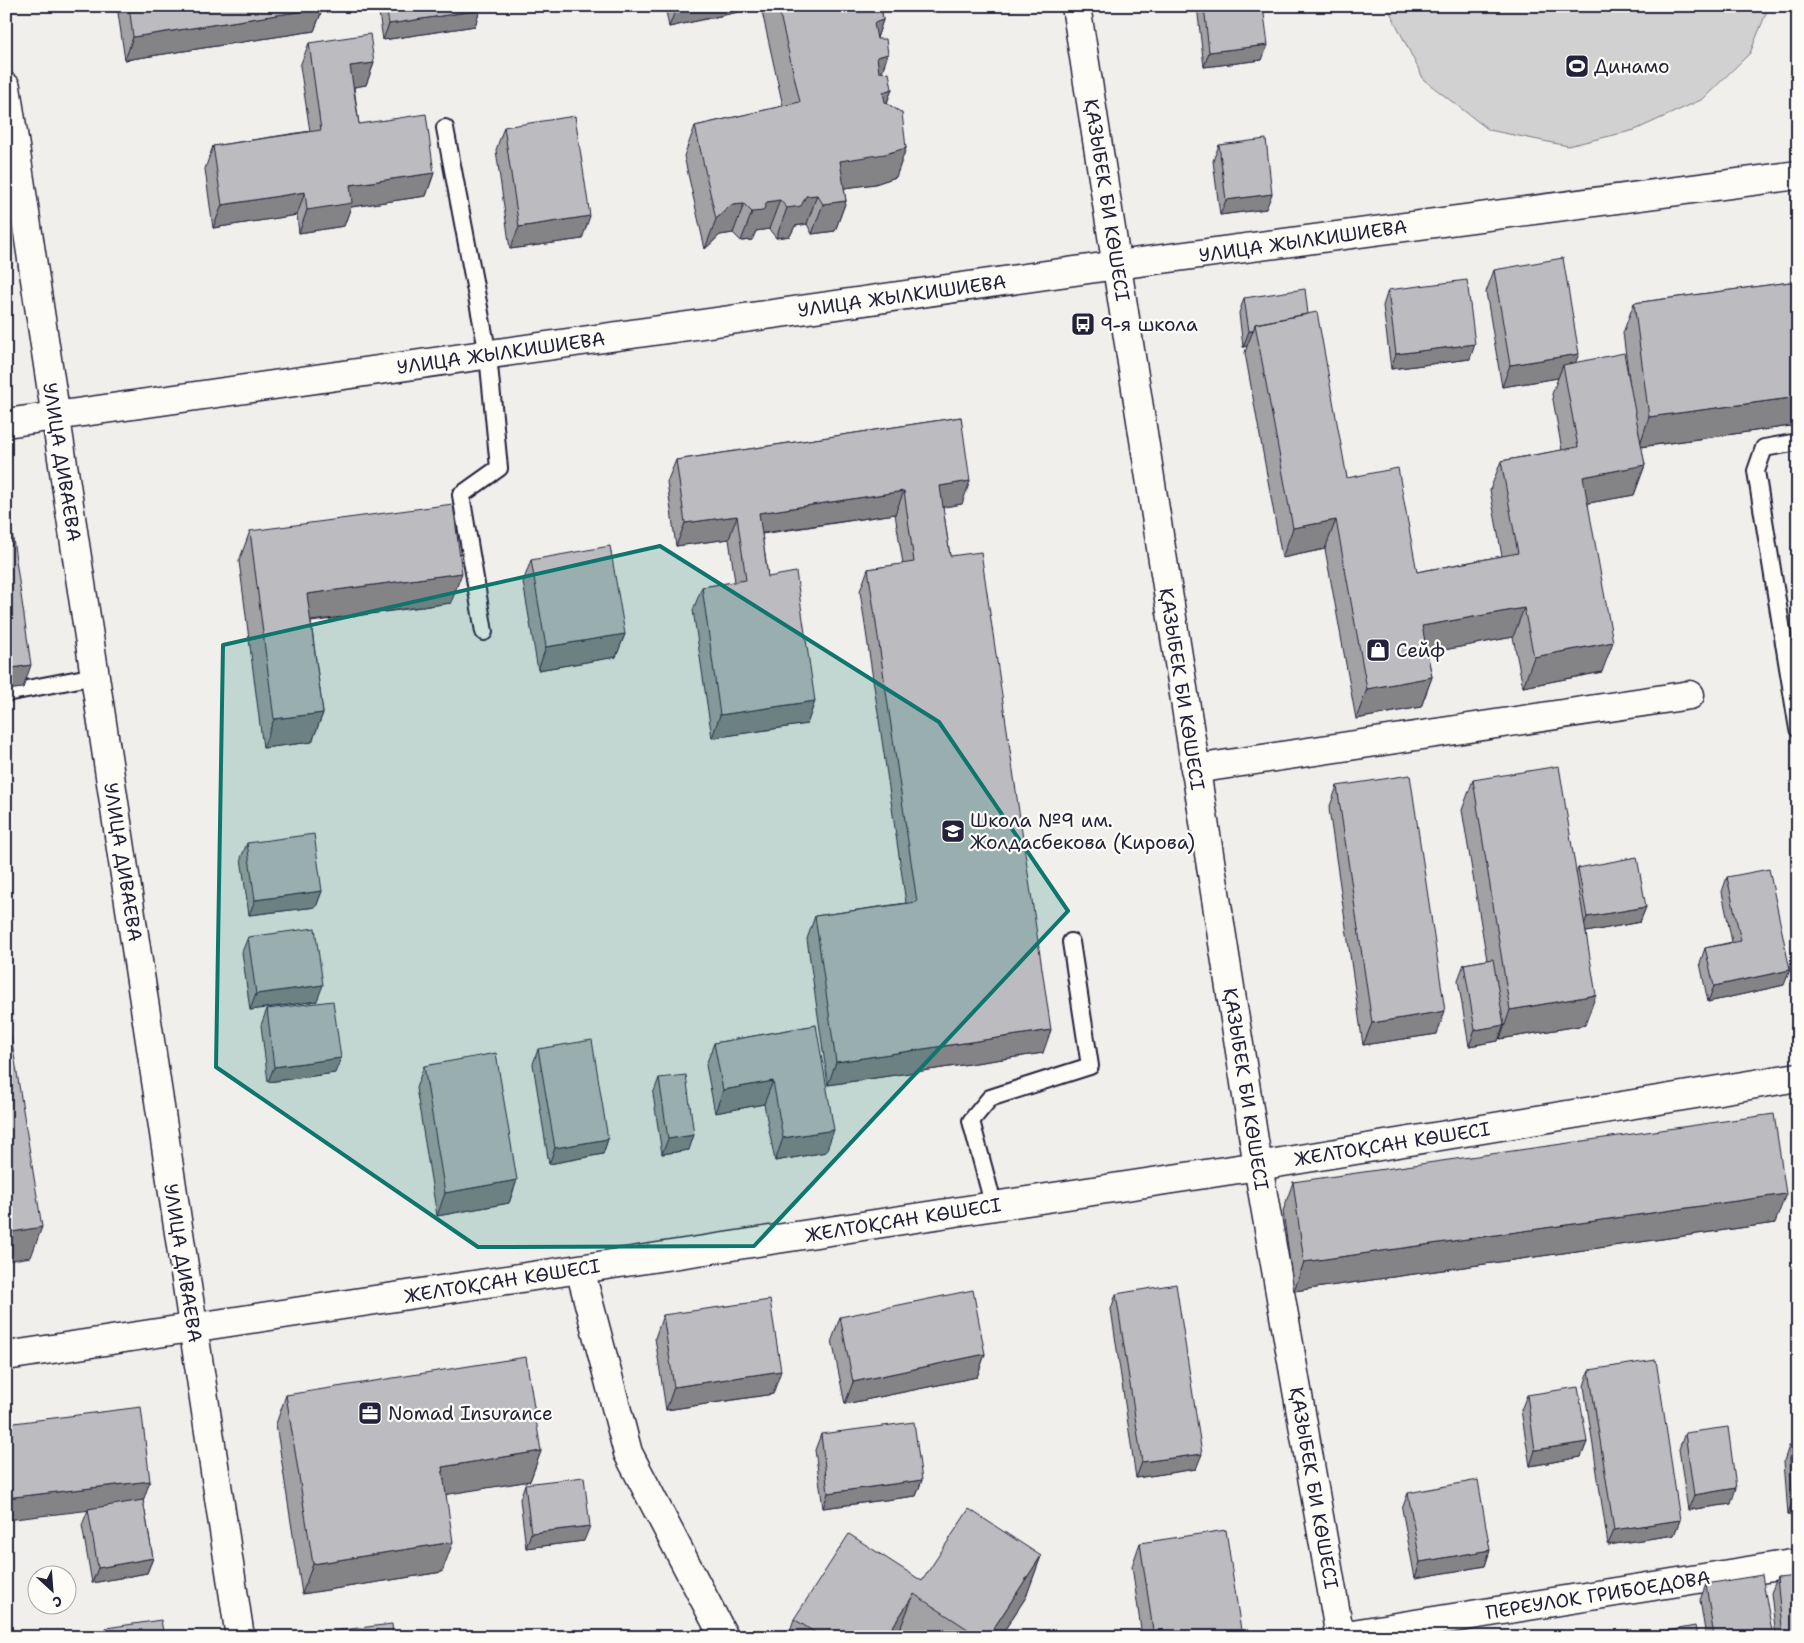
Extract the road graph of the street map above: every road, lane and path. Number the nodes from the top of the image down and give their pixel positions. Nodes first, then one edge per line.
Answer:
1 (1076, 6) edge
2 (6, 88) edge
3 (8, 114) edge
4 (445, 128) dead end
5 (1798, 174) edge
6 (1117, 265) junction
7 (488, 354) junction
8 (56, 416) junction
9 (6, 423) edge
10 (1798, 442) edge
11 (484, 632) dead end
12 (95, 676) junction
13 (6, 693) edge
14 (1690, 695) dead end
15 (1798, 728) edge
16 (1195, 769) junction
17 (1070, 942) dead end
18 (1798, 1077) edge
19 (1258, 1166) junction
20 (994, 1207) junction
21 (580, 1269) junction
22 (193, 1328) junction
23 (6, 1356) edge
24 (1798, 1563) edge
25 (1340, 1636) edge
26 (240, 1637) edge
27 (724, 1637) edge

1 - 6 street, ҚАЗЫБЕК БИ КӨШЕСІ
2 - 3 street, УЛИЦА ДИВАЕВА
3 - 8 street, УЛИЦА ДИВАЕВА
4 - 7 lane
5 - 6 street, УЛИЦА ЖЫЛКИШИЕВА
6 - 7 street, УЛИЦА ЖЫЛКИШИЕВА
6 - 16 street, ҚАЗЫБЕК БИ КӨШЕСІ
7 - 8 street, УЛИЦА ЖЫЛКИШИЕВА
7 - 11 lane
8 - 9 street, УЛИЦА ЖЫЛКИШИЕВА
8 - 12 street, УЛИЦА ДИВАЕВА
10 - 15 lane
12 - 13 lane
12 - 22 street, УЛИЦА ДИВАЕВА
14 - 16 street
16 - 19 street, ҚАЗЫБЕК БИ КӨШЕСІ
17 - 20 lane
18 - 19 street, ЖЕЛТОҚСАН КӨШЕСІ
19 - 20 street, ЖЕЛТОҚСАН КӨШЕСІ
19 - 25 street, ҚАЗЫБЕК БИ КӨШЕСІ
20 - 21 street, ЖЕЛТОҚСАН КӨШЕСІ
21 - 22 street, ЖЕЛТОҚСАН КӨШЕСІ
21 - 27 street
22 - 23 street, ЖЕЛТОҚСАН КӨШЕСІ
22 - 26 street, УЛИЦА ДИВАЕВА
24 - 25 street, ПЕРЕУЛОК ГРИБОЕДОВА

